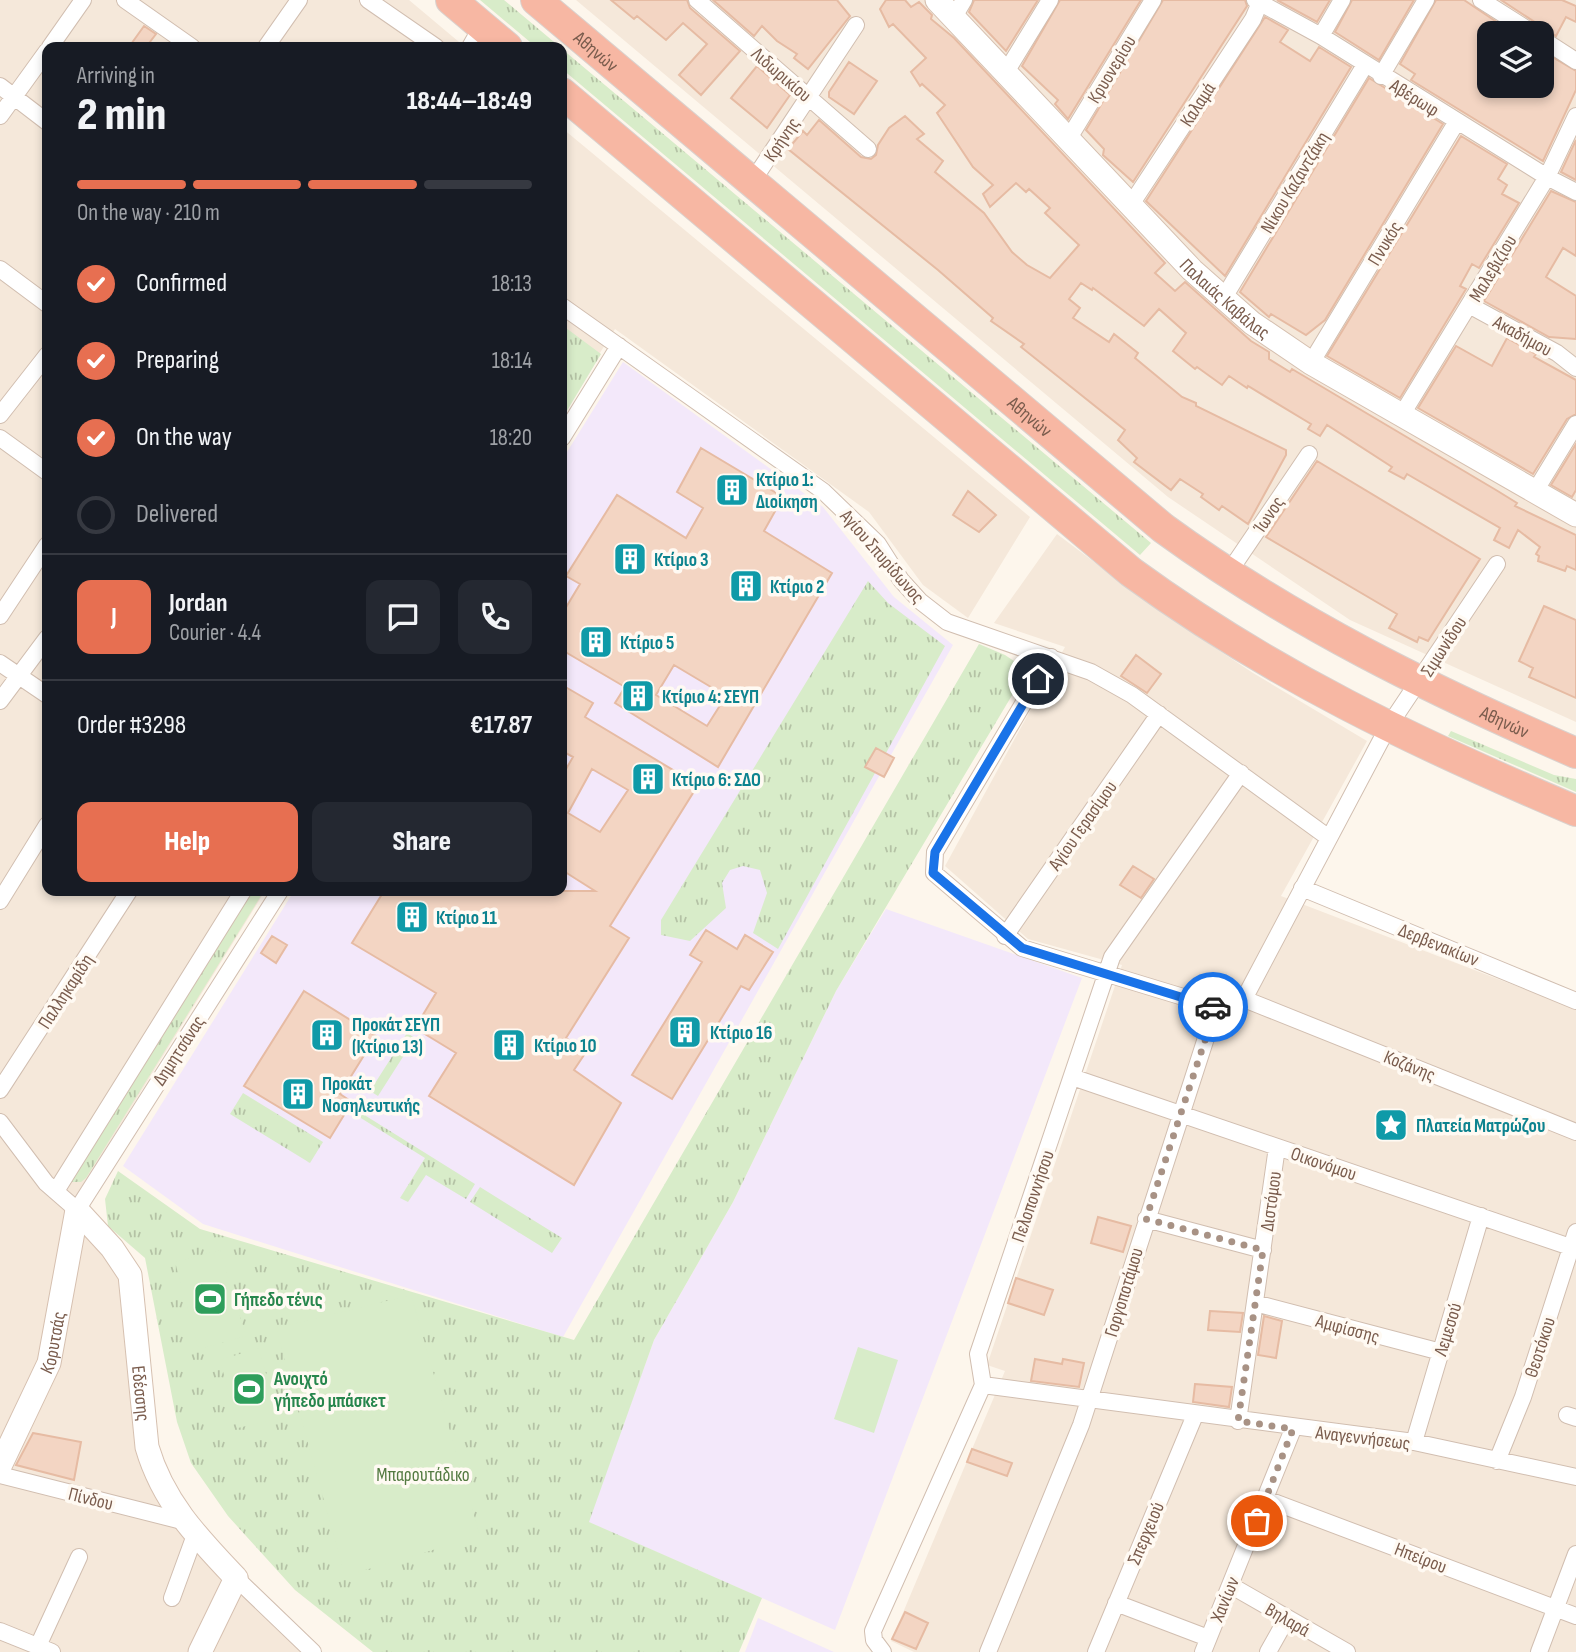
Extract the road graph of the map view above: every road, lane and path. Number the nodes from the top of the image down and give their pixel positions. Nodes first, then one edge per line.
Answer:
1 (83, 0) edge
2 (125, 0) edge
3 (299, 0) edge
4 (369, 0) edge
5 (451, 0) edge
6 (536, 0) edge
7 (697, 0) edge
8 (937, 0) edge
9 (1050, 0) edge
10 (1153, 0) edge
11 (1342, 0) edge
12 (1426, 0) edge
13 (1481, 0) edge
14 (1259, 1) edge
15 (959, 9) edge
16 (1514, 21) edge
17 (856, 25) dead end
18 (1321, 36) junction
19 (476, 37) edge
20 (53, 42) edge
21 (185, 42) edge
22 (270, 42) edge
23 (429, 42) edge
24 (1554, 47) edge
25 (42, 57) edge
26 (1576, 61) edge
27 (1365, 65) junction
28 (1006, 72) junction
29 (1381, 76) junction
30 (0, 86) edge
31 (14, 97) junction
32 (567, 97) edge
33 (809, 97) junction
34 (0, 116) edge
35 (1576, 116) edge
36 (42, 118) edge
37 (1456, 123) junction
38 (1069, 138) junction
39 (868, 149) dead end
40 (1547, 177) junction
41 (752, 182) junction
42 (1576, 191) edge
43 (1130, 206) junction
44 (0, 269) edge
45 (1223, 299) junction
46 (42, 300) edge
47 (1469, 305) junction
48 (567, 310) edge
49 (619, 346) junction
50 (1557, 353) junction
51 (1576, 353) edge
52 (42, 361) edge
53 (1311, 363) junction
54 (1576, 368) edge
55 (0, 415) edge
56 (1401, 416) junction
57 (1576, 424) edge
58 (567, 430) edge
59 (0, 438) edge
60 (1309, 454) dead end
61 (42, 468) edge
62 (1534, 493) junction
63 (1576, 515) edge
64 (42, 553) edge
65 (1497, 564) dead end
66 (1227, 575) junction
67 (0, 617) edge
68 (42, 645) edge
69 (1051, 657) junction
70 (0, 663) edge
71 (19, 676) junction
72 (1419, 682) junction
73 (42, 692) edge
74 (0, 701) edge
75 (1159, 714) junction
76 (1388, 727) junction
77 (1576, 753) edge
78 (1241, 773) junction
79 (1576, 811) edge
80 (42, 833) edge
81 (1329, 838) junction
82 (1302, 888) junction
83 (126, 896) edge
84 (240, 896) edge
85 (277, 896) edge
86 (0, 901) edge
87 (1005, 936) junction
88 (1106, 974) junction
89 (1244, 999) junction
90 (1576, 1001) edge
91 (1216, 1007) junction
92 (1072, 1077) junction
93 (0, 1090) edge
94 (1180, 1114) junction
95 (0, 1122) edge
96 (1576, 1132) edge
97 (1277, 1147) junction
98 (55, 1191) junction
99 (76, 1210) junction
100 (1481, 1216) junction
101 (1146, 1219) junction
102 (1574, 1242) edge
103 (1263, 1250) junction
104 (1255, 1303) junction
105 (1441, 1352) junction
106 (983, 1385) junction
107 (1089, 1399) junction
108 (1195, 1415) junction
109 (1238, 1421) junction
110 (1293, 1429) junction
111 (1414, 1442) junction
112 (1497, 1461) junction
113 (0, 1466) edge
114 (0, 1475) edge
115 (1576, 1477) edge
116 (1266, 1499) junction
117 (189, 1528) junction
118 (1576, 1554) edge
119 (79, 1557) dead end
120 (236, 1578) junction
121 (1230, 1585) junction
122 (172, 1598) dead end
123 (1116, 1603) junction
124 (1557, 1608) junction
125 (1576, 1616) edge
126 (1287, 1618) junction
127 (0, 1631) edge
128 (1205, 1645) edge
129 (297, 1646) edge
130 (878, 1646) edge
131 (45, 1649) edge
132 (200, 1652) edge
133 (313, 1652) edge
134 (988, 1652) edge
135 (1096, 1652) edge
136 (1268, 1652) edge
137 (1347, 1652) edge
138 (1539, 1652) edge

1 - 20 street
2 - 21 street
3 - 22 street
4 - 23 street
5 - 19 highway
6 - 41 highway, Αθηνών
7 - 33 street, Λιδωρικίου
8 - 15 street, Παλαιάς Καβάλας
9 - 28 street
10 - 38 street, Κρυονερίου
11 - 18 street
12 - 29 street
13 - 16 street
14 - 18 street, Αβέρωφ
14 - 43 street, Καλαμά
15 - 28 street, Παλαιάς Καβάλας
17 - 33 street, Κρήνης
18 - 27 street, Αβέρωφ
24 - 26 street
25 - 31 street
27 - 29 street, Αβέρωφ
27 - 45 street, Νίκου Καζαντζάκη
28 - 38 street, Παλαιάς Καβάλας
29 - 37 street, Αβέρωφ
30 - 31 street
31 - 34 street
31 - 36 street
32 - 76 highway
33 - 39 street, Λιδωρικίου
33 - 41 street, Κρήνης
35 - 40 street, Μαλεβιζίου
37 - 40 street, Αβέρωφ
37 - 53 street, Πνυκός
38 - 43 street, Παλαιάς Καβάλας
40 - 42 street, Αβέρωφ
40 - 47 street, Μαλεβιζίου
41 - 66 highway, Αθηνών
43 - 45 street, Παλαιάς Καβάλας
44 - 46 street
45 - 53 street, Παλαιάς Καβάλας
47 - 50 street, Ακαδήμου
47 - 56 street, Μαλεβιζίου
48 - 49 street, Αγίου Σπυρίδωνος
49 - 58 street
49 - 69 street, Αγίου Σπυρίδωνος
50 - 51 street
50 - 54 street, Ακαδήμου
52 - 55 street
53 - 56 street, Παλαιάς Καβάλας
56 - 62 street, Παλαιάς Καβάλας
57 - 62 street
59 - 61 street
60 - 66 street, Ίωνος
62 - 63 street, Παλαιάς Καβάλας
64 - 67 street
65 - 72 street, Σιμωνίδου
66 - 72 highway, Αθηνών
68 - 71 street
69 - 75 street, Αγίου Σπυρίδωνος
69 - 87 street
70 - 71 street
71 - 73 street
71 - 74 street
72 - 76 street, Σιμωνίδου
72 - 77 highway, Αθηνών
75 - 78 street, Αγίου Σπυρίδωνος
75 - 87 street, Αγίου Γερασίμου
76 - 79 highway
76 - 81 street
78 - 81 street, Αγίου Σπυρίδωνος
78 - 88 street, Πελοποννήσου
80 - 86 street
81 - 82 street
82 - 89 street
82 - 90 street, Δερβενακίων
83 - 93 street, Παλληκαρίδη
84 - 98 street, Δημητσάνας
85 - 99 street, Δημητσάνας
87 - 88 street
88 - 91 street
88 - 92 street, Πελοποννήσου
89 - 91 street
89 - 96 street, Κοζάνης
91 - 94 street, Γοργοποτάμου
92 - 94 street, Οικονόμου
92 - 106 street, Πελοποννήσου
94 - 97 street, Οικονόμου
94 - 101 street, Γοργοποτάμου
95 - 98 street, Εδέσσης
97 - 100 street, Οικονόμου
97 - 103 street, Διστόμου
98 - 99 street, Εδέσσης
99 - 113 street, Κορυτσάς
99 - 117 street, Εδέσσης
100 - 102 street, Οικονόμου
100 - 105 street, Λεμεσού
101 - 103 street
101 - 107 street, Γοργοποτάμου
102 - 112 street, Θεοτόκου
103 - 104 street, Διστόμου
104 - 105 street, Αμφίσσης
104 - 109 street, Διστόμου
105 - 111 street, Λεμεσού
106 - 107 street, Αναγεννήσεως
106 - 130 street
107 - 108 street, Αναγεννήσεως
107 - 134 street, Γοργοποτάμου
108 - 109 street, Αναγεννήσεως
108 - 123 street, Σπερχειού
109 - 110 street, Αναγεννήσεως
110 - 111 street, Αναγεννήσεως
110 - 116 street, Χανίων
111 - 112 street, Αναγεννήσεως
112 - 115 street, Αναγεννήσεως
114 - 117 street, Πίνδου
116 - 121 street, Χανίων
116 - 124 street, Ηπείρου
117 - 120 street, Εδέσσης
117 - 122 street
118 - 124 street
119 - 131 street
120 - 129 street, Εδέσσης
120 - 132 street
121 - 126 street, Βηλαρά
121 - 128 street, Χανίων
123 - 128 street
123 - 135 street, Σπερχειού
124 - 125 street, Ηπείρου
124 - 138 street
126 - 136 street
126 - 137 street, Βηλαρά
127 - 131 street
129 - 133 street, Εδέσσης

